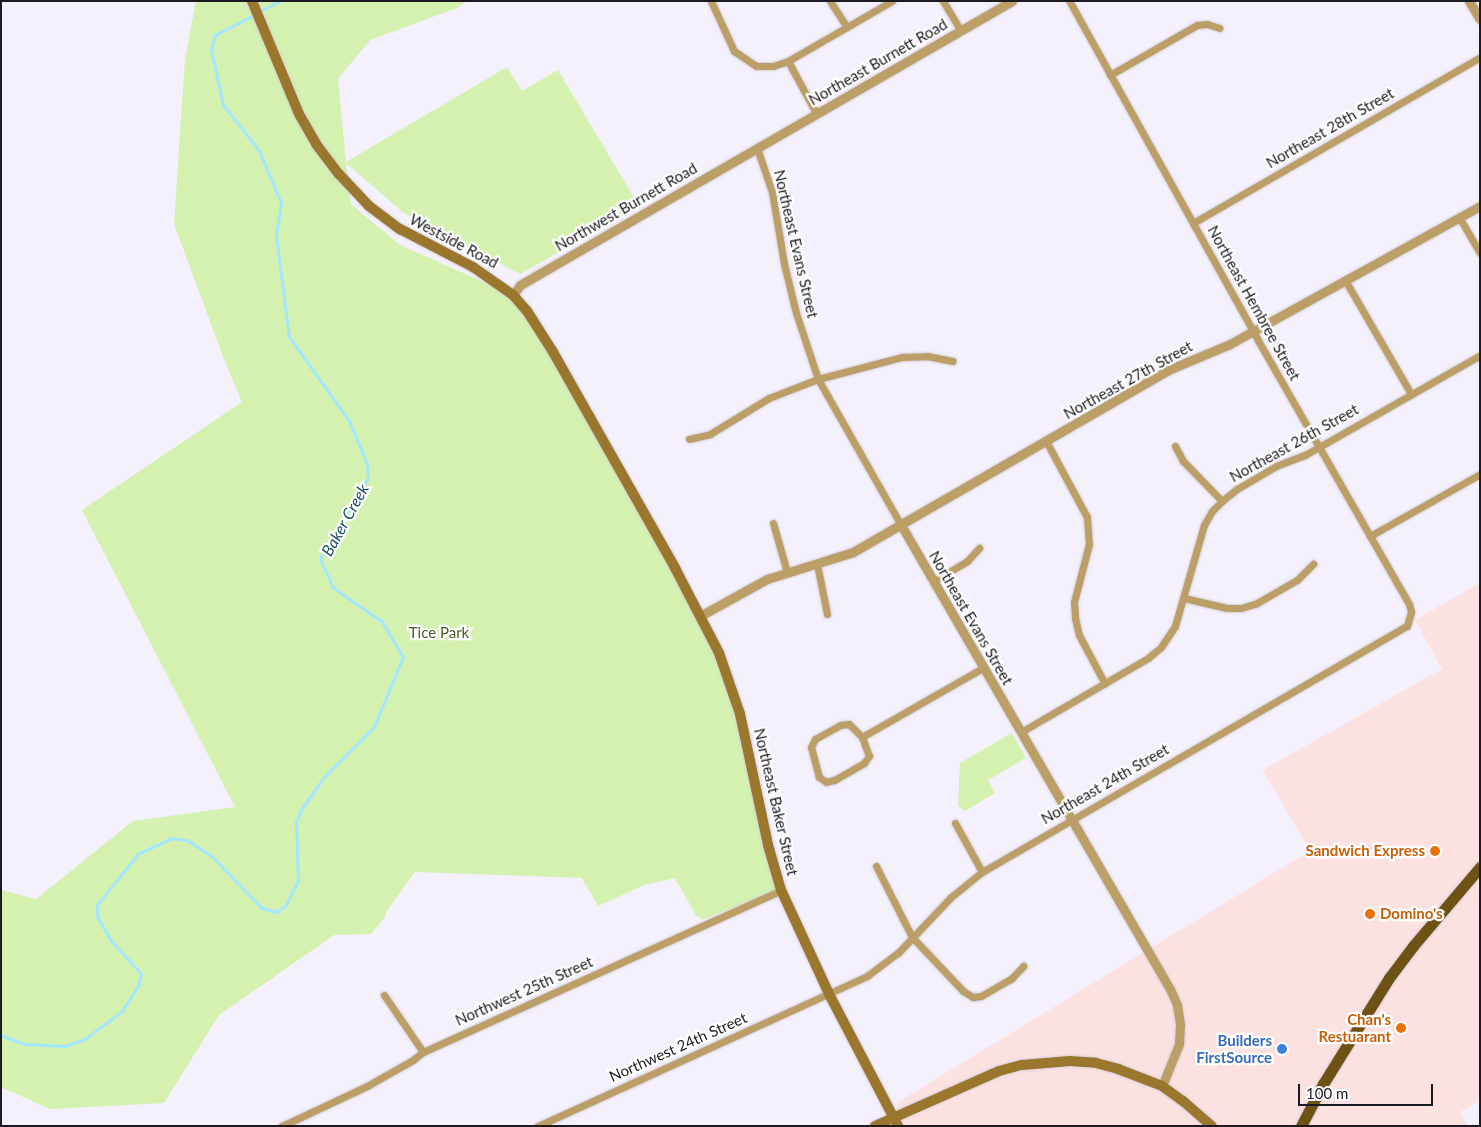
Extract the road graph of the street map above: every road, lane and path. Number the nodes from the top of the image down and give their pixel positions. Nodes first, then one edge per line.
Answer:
1 (252, 1) edge
2 (711, 1) edge
3 (830, 1) edge
4 (892, 1) edge
5 (943, 1) edge
6 (1012, 1) edge
7 (1069, 1) edge
8 (1469, 1) edge
9 (1480, 19) edge
10 (847, 27) junction
11 (1220, 28) dead end
12 (961, 31) junction
13 (1480, 57) edge
14 (788, 61) junction
15 (1110, 75) junction
16 (816, 113) junction
17 (757, 148) junction
18 (1480, 206) edge
19 (1459, 217) junction
20 (1193, 223) junction
21 (1480, 253) edge
22 (1345, 280) junction
23 (513, 295) junction
24 (1253, 331) junction
25 (1480, 355) edge
26 (953, 361) dead end
27 (818, 380) junction
28 (1411, 394) junction
29 (689, 439) dead end
30 (1046, 442) junction
31 (1175, 446) dead end
32 (1319, 447) junction
33 (1480, 474) edge
34 (1222, 501) junction
35 (773, 524) dead end
36 (901, 525) junction
37 (1370, 536) junction
38 (979, 548) dead end
39 (816, 564) junction
40 (1313, 564) dead end
41 (787, 572) junction
42 (934, 581) junction
43 (1184, 598) junction
44 (827, 614) dead end
45 (700, 616) junction
46 (1410, 618) joint
47 (984, 667) junction
48 (1105, 684) junction
49 (1021, 732) junction
50 (862, 737) junction
51 (1071, 819) junction
52 (955, 823) dead end
53 (876, 866) dead end
54 (1480, 867) edge
55 (982, 872) junction
56 (781, 890) junction
57 (912, 937) junction
58 (1023, 966) dead end
59 (829, 994) junction
60 (384, 995) dead end
61 (422, 1052) junction
62 (1162, 1086) junction
63 (896, 1122) edge
64 (282, 1126) edge
65 (538, 1126) edge
66 (876, 1126) edge
67 (1212, 1126) edge
68 (1301, 1126) edge

1 - 23 main road, Westside Road
2 - 14 street
3 - 10 street
4 - 10 street
5 - 12 street
6 - 12 street, Northeast Burnett Road
7 - 15 street, Northeast Hembree Street
8 - 9 street
10 - 14 street
11 - 15 street
12 - 16 street, Northeast Burnett Road
13 - 20 street, Northeast 28th Street
14 - 16 street
15 - 20 street, Northeast Hembree Street
16 - 17 street, Northeast Burnett Road
17 - 23 street, Northwest Burnett Road
17 - 27 street, Northeast Evans Street
18 - 19 street, Northeast 27th Street
19 - 21 street
19 - 22 street, Northeast 27th Street
20 - 24 street, Northeast Hembree Street
22 - 24 street, Northeast 27th Street
22 - 28 street
23 - 45 main road, Westside Road
24 - 30 street, Northeast 27th Street
24 - 32 street, Northeast Hembree Street
25 - 28 street, Northeast 26th Street
26 - 27 street
27 - 29 street
27 - 36 street, Northeast Evans Street
28 - 32 street, Northeast 26th Street
30 - 36 street, Northeast 27th Street
30 - 48 street
31 - 34 street
32 - 34 street, Northeast 26th Street
32 - 37 street, Northeast Hembree Street
33 - 37 street
34 - 43 street, Northeast 26th Street
35 - 41 street
36 - 39 street, Northeast 27th Street
36 - 42 street, Northeast Evans Street
37 - 46 street, Northeast Hembree Street
38 - 42 street
39 - 41 street, Northeast 27th Street
39 - 44 street
40 - 43 street
41 - 45 street, Northeast 27th Street
42 - 47 street, Northeast Evans Street
43 - 48 street, Northeast 26th Street
45 - 56 main road, Northeast Baker Street
46 - 51 street, Northeast 24th Street
47 - 49 street, Northeast Evans Street
47 - 50 street
48 - 49 street, Northeast 26th Street
49 - 51 street, Northeast Evans Street
50 - 50 street
51 - 55 street, Northeast 24th Street
51 - 62 street, Northeast Evans Street
52 - 55 street
53 - 57 street
54 - 68 highway
55 - 57 street, Northeast 24th Street
56 - 59 main road, Northeast Baker Street
56 - 61 street, Northwest 25th Street
57 - 58 street
57 - 59 street, Northeast 24th Street
59 - 63 main road, Northeast Baker Street
59 - 65 street, Northwest 24th Street
60 - 61 street
61 - 64 street, Northwest 25th Street
62 - 63 main road
62 - 67 main road
63 - 66 main road

